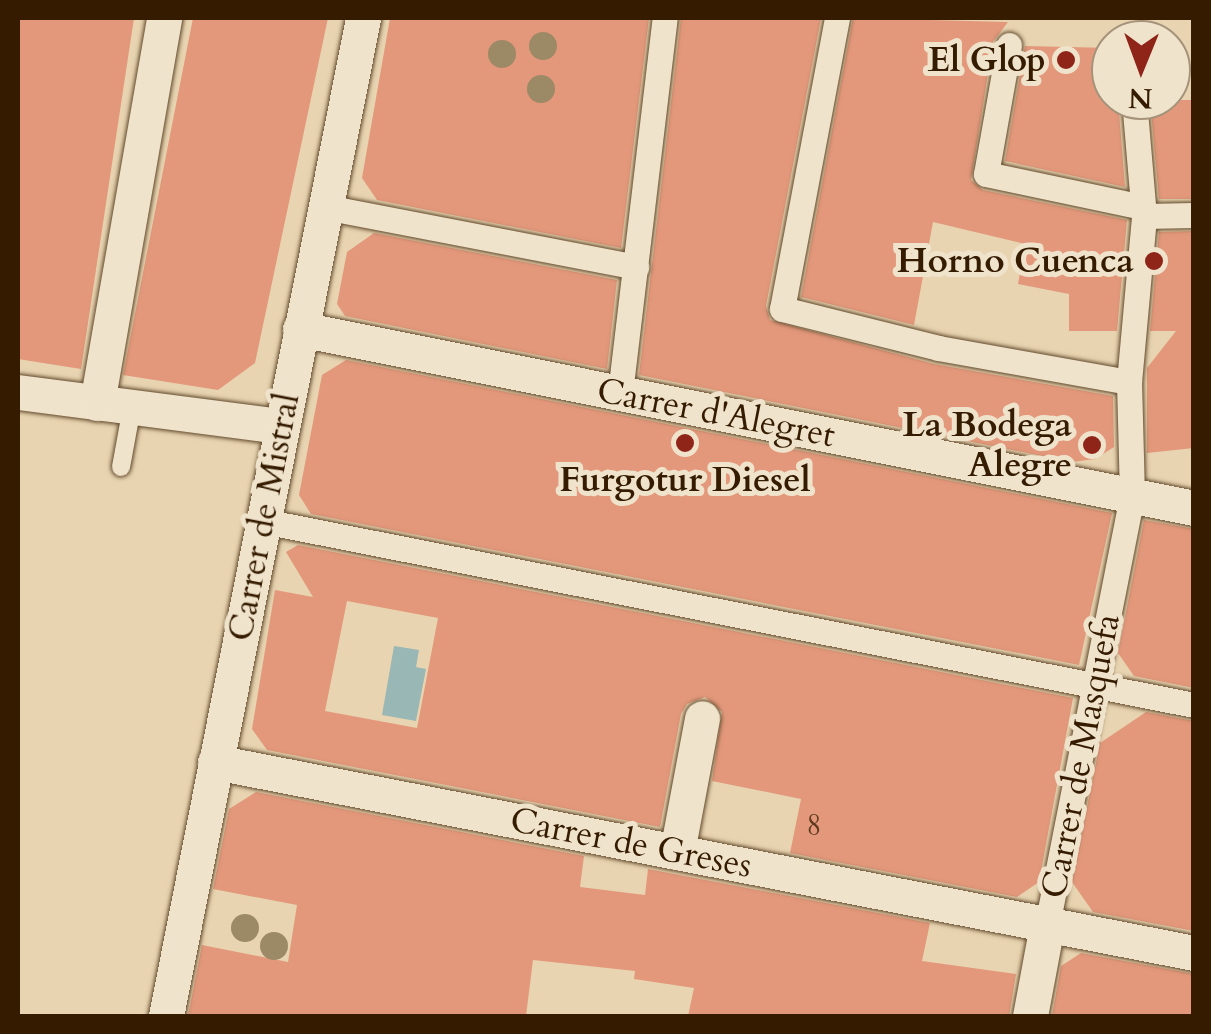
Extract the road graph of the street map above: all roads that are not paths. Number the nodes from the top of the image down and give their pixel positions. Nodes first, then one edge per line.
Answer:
1 (164, 18) edge
2 (363, 18) edge
3 (666, 18) edge
4 (837, 18) edge
5 (1009, 45) dead end
6 (1136, 120) edge
7 (325, 207) junction
8 (1144, 212) junction
9 (1194, 215) edge
10 (636, 268) junction
11 (300, 329) junction
12 (1128, 382) junction
13 (18, 392) edge
14 (620, 394) junction
15 (96, 403) junction
16 (132, 407) junction
17 (281, 426) junction
18 (121, 468) dead end
19 (1132, 496) junction
20 (1194, 508) edge
21 (263, 521) junction
22 (1095, 685) junction
23 (1194, 705) edge
24 (702, 718) dead end
25 (215, 762) junction
26 (678, 852) junction
27 (1047, 925) junction
28 (1194, 953) edge
29 (166, 1016) edge
30 (1030, 1016) edge

1 - 15 street
2 - 7 street, Carrer de Mistral
3 - 10 street
4 - 12 street
5 - 8 street
6 - 8 street, Carrer de Masquefa
7 - 10 street
7 - 11 street, Carrer de Mistral
8 - 9 street
8 - 12 street, Carrer de Masquefa
10 - 14 street
11 - 14 street, Carrer d'Alegret
11 - 17 street, Carrer de Mistral
12 - 19 street, Carrer de Masquefa
13 - 15 street
14 - 19 street, Carrer d'Alegret
15 - 16 street
16 - 17 street
16 - 18 lane
17 - 21 street, Carrer de Mistral
19 - 20 street, Carrer d'Alegret
19 - 22 street, Carrer de Masquefa
21 - 22 street
21 - 25 street, Carrer de Mistral
22 - 23 street
22 - 27 street, Carrer de Masquefa
24 - 26 street
25 - 26 street, Carrer de Greses
25 - 29 street, Carrer de Mistral
26 - 27 street, Carrer de Greses
27 - 28 street, Carrer de Greses
27 - 30 street, Carrer de Masquefa

